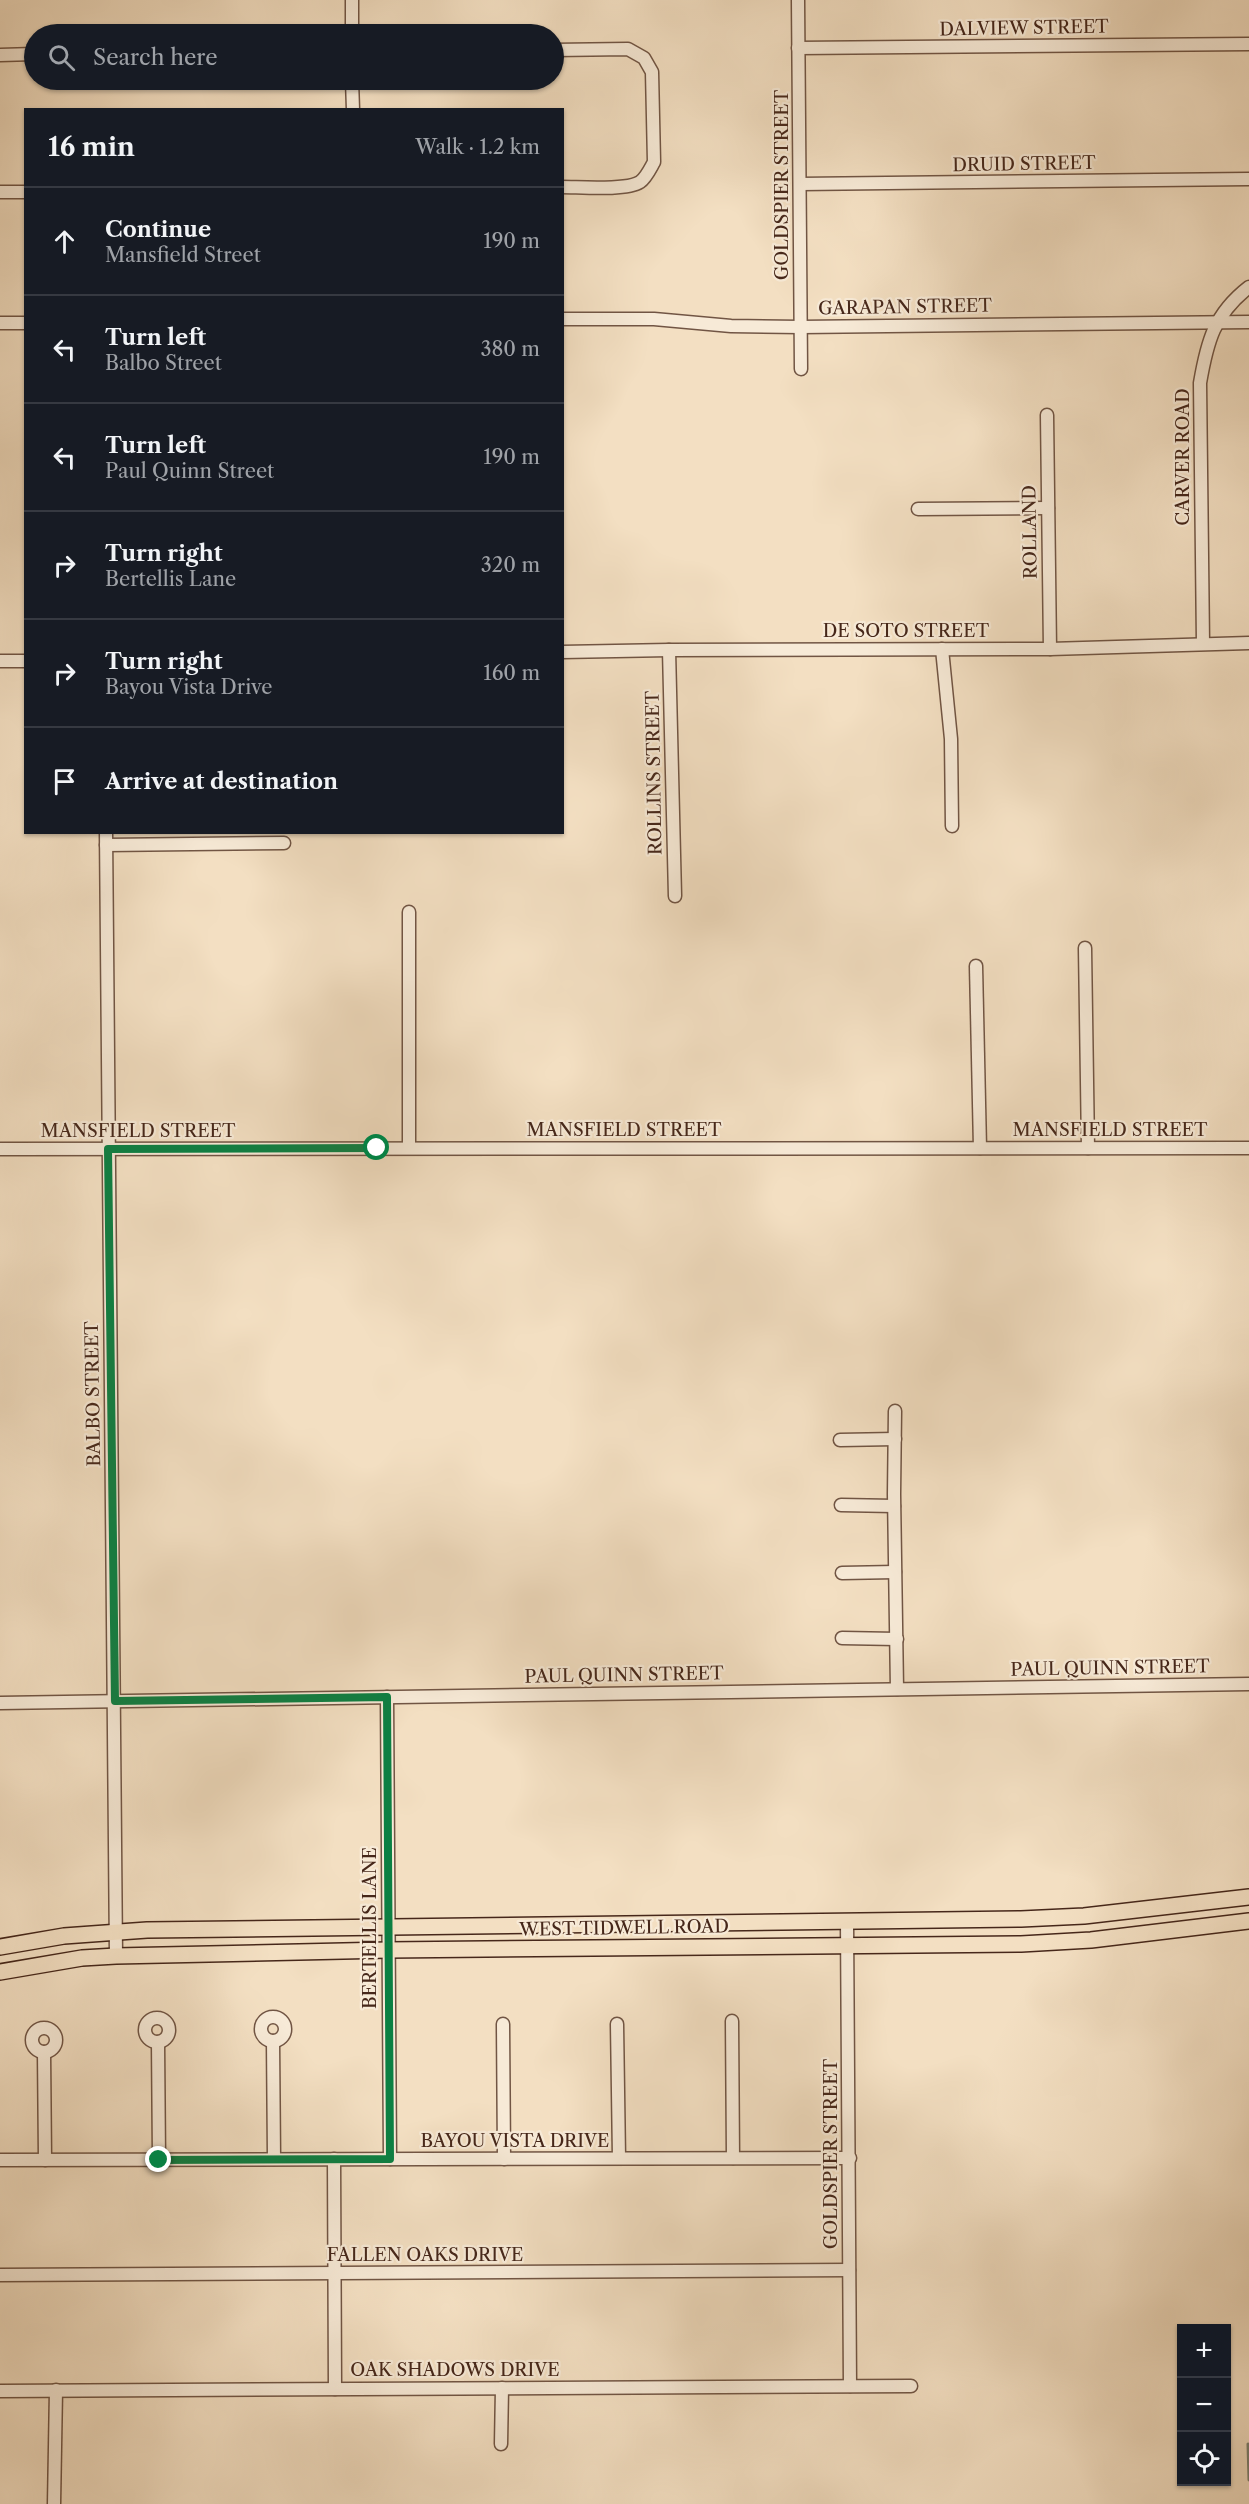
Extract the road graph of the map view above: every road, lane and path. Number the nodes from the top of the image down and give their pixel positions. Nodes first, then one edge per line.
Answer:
1 (352, 0) edge
2 (798, 0) edge
3 (352, 24) edge
4 (1249, 44) edge
5 (798, 48) junction
6 (564, 50) edge
7 (24, 54) edge
8 (0, 55) edge
9 (352, 90) edge
10 (353, 108) edge
11 (1249, 180) edge
12 (800, 184) junction
13 (564, 187) edge
14 (0, 192) edge
15 (24, 192) edge
16 (1249, 287) edge
17 (564, 319) edge
18 (1216, 321) junction
19 (1249, 321) edge
20 (0, 323) edge
21 (24, 323) edge
22 (801, 327) junction
23 (801, 369) dead end
24 (1047, 415) dead end
25 (1048, 508) junction
26 (918, 510) dead end
27 (1203, 643) junction
28 (1249, 643) edge
29 (942, 649) junction
30 (1050, 649) junction
31 (669, 650) junction
32 (564, 652) edge
33 (0, 661) edge
34 (24, 661) edge
35 (952, 826) dead end
36 (106, 839) edge
37 (284, 843) dead end
38 (675, 896) dead end
39 (409, 912) dead end
40 (1085, 948) dead end
41 (976, 966) dead end
42 (409, 1148) junction
43 (980, 1148) junction
44 (1088, 1148) junction
45 (1249, 1148) edge
46 (0, 1149) edge
47 (108, 1149) junction
48 (895, 1411) dead end
49 (895, 1439) junction
50 (840, 1440) dead end
51 (841, 1505) dead end
52 (894, 1506) junction
53 (895, 1572) junction
54 (842, 1573) dead end
55 (842, 1638) dead end
56 (897, 1639) junction
57 (1249, 1684) edge
58 (897, 1689) junction
59 (387, 1697) junction
60 (115, 1701) junction
61 (0, 1703) edge
62 (1249, 1897) edge
63 (1195, 1904) junction
64 (1021, 1919) junction
65 (1249, 1921) edge
66 (847, 1922) junction
67 (618, 1924) junction
68 (388, 1927) junction
69 (1197, 1928) junction
70 (115, 1932) junction
71 (848, 1944) junction
72 (1020, 1944) junction
73 (0, 1947) edge
74 (620, 1948) junction
75 (388, 1950) junction
76 (116, 1956) junction
77 (0, 1972) edge
78 (732, 2021) dead end
79 (503, 2024) dead end
80 (617, 2024) dead end
81 (273, 2041) dead end
82 (158, 2042) dead end
83 (44, 2052) dead end
84 (619, 2158) junction
85 (734, 2158) junction
86 (850, 2158) junction
87 (274, 2159) junction
88 (334, 2159) junction
89 (390, 2159) junction
90 (504, 2159) junction
91 (0, 2160) edge
92 (45, 2160) junction
93 (159, 2160) junction
94 (849, 2270) junction
95 (335, 2273) junction
96 (0, 2275) edge
97 (850, 2386) junction
98 (911, 2386) dead end
99 (502, 2388) junction
100 (335, 2389) junction
101 (56, 2390) junction
102 (0, 2391) edge
103 (501, 2444) dead end
104 (54, 2504) edge

1 - 3 street
2 - 5 street, GOLDSPIER STREET
4 - 5 street, DALVIEW STREET
5 - 12 street, GOLDSPIER STREET
6 - 13 street
7 - 8 street
9 - 10 street
11 - 12 street, DRUID STREET
12 - 22 street, GOLDSPIER STREET
14 - 15 street
16 - 18 street, CARVER ROAD
17 - 22 street, GARAPAN STREET
18 - 19 street, GARAPAN STREET
18 - 22 street, GARAPAN STREET
18 - 27 street, CARVER ROAD
20 - 21 street
22 - 23 street, GOLDSPIER STREET
24 - 25 street, ROLLAND
25 - 26 street
25 - 30 street, ROLLAND
27 - 28 street, DE SOTO STREET
27 - 30 street, DE SOTO STREET
29 - 30 street, DE SOTO STREET
29 - 31 street, DE SOTO STREET
29 - 35 street
31 - 32 street, DE SOTO STREET
31 - 38 street, ROLLINS STREET
33 - 34 street
36 - 37 street
36 - 47 street, BALBO STREET
39 - 42 street
40 - 44 street
41 - 43 street
42 - 43 street, MANSFIELD STREET
42 - 47 street, MANSFIELD STREET
43 - 44 street, MANSFIELD STREET
44 - 45 street, MANSFIELD STREET
46 - 47 street, MANSFIELD STREET
47 - 60 street, BALBO STREET
48 - 49 street
49 - 50 street
49 - 52 street
51 - 52 street
52 - 53 street
53 - 54 street
53 - 56 street
55 - 56 street
56 - 58 street
57 - 58 street, PAUL QUINN STREET
58 - 59 street, PAUL QUINN STREET
59 - 60 street, PAUL QUINN STREET
59 - 68 street, BERTELLIS LANE
60 - 61 street, PAUL QUINN STREET
60 - 70 street, BALBO STREET
62 - 63 main road, WEST TIDWELL ROAD
63 - 64 main road, WEST TIDWELL ROAD
63 - 69 main road
64 - 66 main road, WEST TIDWELL ROAD
64 - 72 main road
65 - 69 main road, WEST TIDWELL ROAD
66 - 67 main road, WEST TIDWELL ROAD
66 - 71 street, GOLDSPIER STREET
67 - 68 main road, WEST TIDWELL ROAD
67 - 74 main road
68 - 70 main road, WEST TIDWELL ROAD
68 - 75 street, BERTELLIS LANE
69 - 72 main road, WEST TIDWELL ROAD
70 - 73 main road, WEST TIDWELL ROAD
70 - 76 street, BALBO STREET
71 - 72 main road, WEST TIDWELL ROAD
71 - 74 main road, WEST TIDWELL ROAD
71 - 86 street, GOLDSPIER STREET
74 - 75 main road, WEST TIDWELL ROAD
75 - 76 main road, WEST TIDWELL ROAD
75 - 89 street, BERTELLIS LANE
76 - 77 main road, WEST TIDWELL ROAD
78 - 85 street
79 - 90 street
80 - 84 street
81 - 87 street
82 - 93 street
83 - 92 street
84 - 85 street, BAYOU VISTA DRIVE
84 - 90 street, BAYOU VISTA DRIVE
85 - 86 street, BAYOU VISTA DRIVE
86 - 94 street, GOLDSPIER STREET
87 - 88 street, BAYOU VISTA DRIVE
87 - 93 street, BAYOU VISTA DRIVE
88 - 89 street, BAYOU VISTA DRIVE
88 - 95 street
89 - 90 street, BAYOU VISTA DRIVE
91 - 92 street, BAYOU VISTA DRIVE
92 - 93 street, BAYOU VISTA DRIVE
94 - 95 street, FALLEN OAKS DRIVE
94 - 97 street, GOLDSPIER STREET
95 - 96 street, FALLEN OAKS DRIVE
95 - 100 street
97 - 98 street, OAK SHADOWS DRIVE
97 - 99 street, OAK SHADOWS DRIVE
99 - 100 street, OAK SHADOWS DRIVE
99 - 103 street
100 - 101 street, OAK SHADOWS DRIVE
101 - 102 street, OAK SHADOWS DRIVE
101 - 104 street

